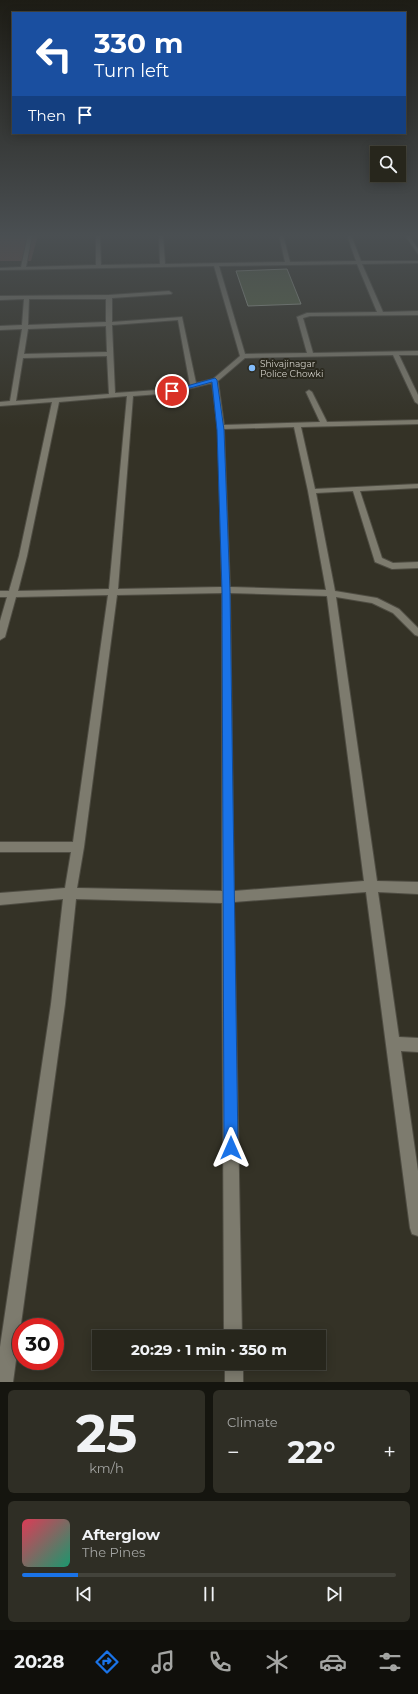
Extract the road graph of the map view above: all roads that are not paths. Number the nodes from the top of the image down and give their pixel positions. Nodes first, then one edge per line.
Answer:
1 (27, 299) edge
2 (109, 299) edge
3 (226, 299) edge
4 (375, 299) edge
5 (418, 313) edge
6 (381, 314) junction
7 (109, 324) junction
8 (25, 327) junction
9 (0, 328) edge
10 (418, 353) edge
11 (110, 354) junction
12 (395, 354) junction
13 (311, 355) junction
14 (20, 356) junction
15 (243, 356) junction
16 (215, 380) junction
17 (193, 386) junction
18 (309, 392) dead end
19 (130, 395) junction
20 (112, 396) junction
21 (56, 398) junction
22 (13, 402) junction
23 (418, 402) edge
24 (0, 404) edge
25 (418, 422) edge
26 (324, 424) junction
27 (297, 425) junction
28 (220, 426) junction
29 (418, 486) edge
30 (356, 489) junction
31 (312, 491) junction
32 (418, 565) edge
33 (226, 591) junction
34 (113, 592) junction
35 (331, 593) junction
36 (0, 594) edge
37 (12, 594) junction
38 (418, 633) edge
39 (0, 637) edge
40 (0, 847) edge
41 (78, 847) junction
42 (371, 886) junction
43 (418, 888) edge
44 (70, 893) junction
45 (228, 897) junction
46 (0, 899) edge
47 (393, 1044) junction
48 (418, 1045) edge
49 (418, 1228) edge
50 (233, 1330) edge
51 (234, 1370) edge
52 (4, 1382) edge
53 (234, 1382) edge

1 - 8 street
2 - 7 street
3 - 15 street
4 - 6 street
5 - 6 street
6 - 13 street
7 - 8 street
7 - 11 street
7 - 17 street
8 - 9 street
8 - 14 street
10 - 12 street
11 - 14 street
11 - 20 street
12 - 13 street
12 - 23 street
13 - 15 street
14 - 22 street
15 - 16 street
16 - 17 street
16 - 28 street
17 - 19 street
18 - 26 street
19 - 20 street
19 - 34 street
20 - 21 street
21 - 22 street
21 - 37 street
22 - 24 street
25 - 26 street
26 - 27 street
27 - 28 street
27 - 31 street
28 - 33 street
29 - 30 street
30 - 31 street
30 - 32 street
31 - 35 street
33 - 34 street
33 - 35 street
33 - 45 street
34 - 37 street
34 - 41 street
35 - 38 street
35 - 42 street
36 - 37 street
37 - 39 street
40 - 41 street
41 - 44 street
42 - 43 street
42 - 45 street
42 - 47 street
44 - 45 street
44 - 46 street
44 - 52 street
45 - 50 street
47 - 48 street
47 - 49 street
51 - 53 street

